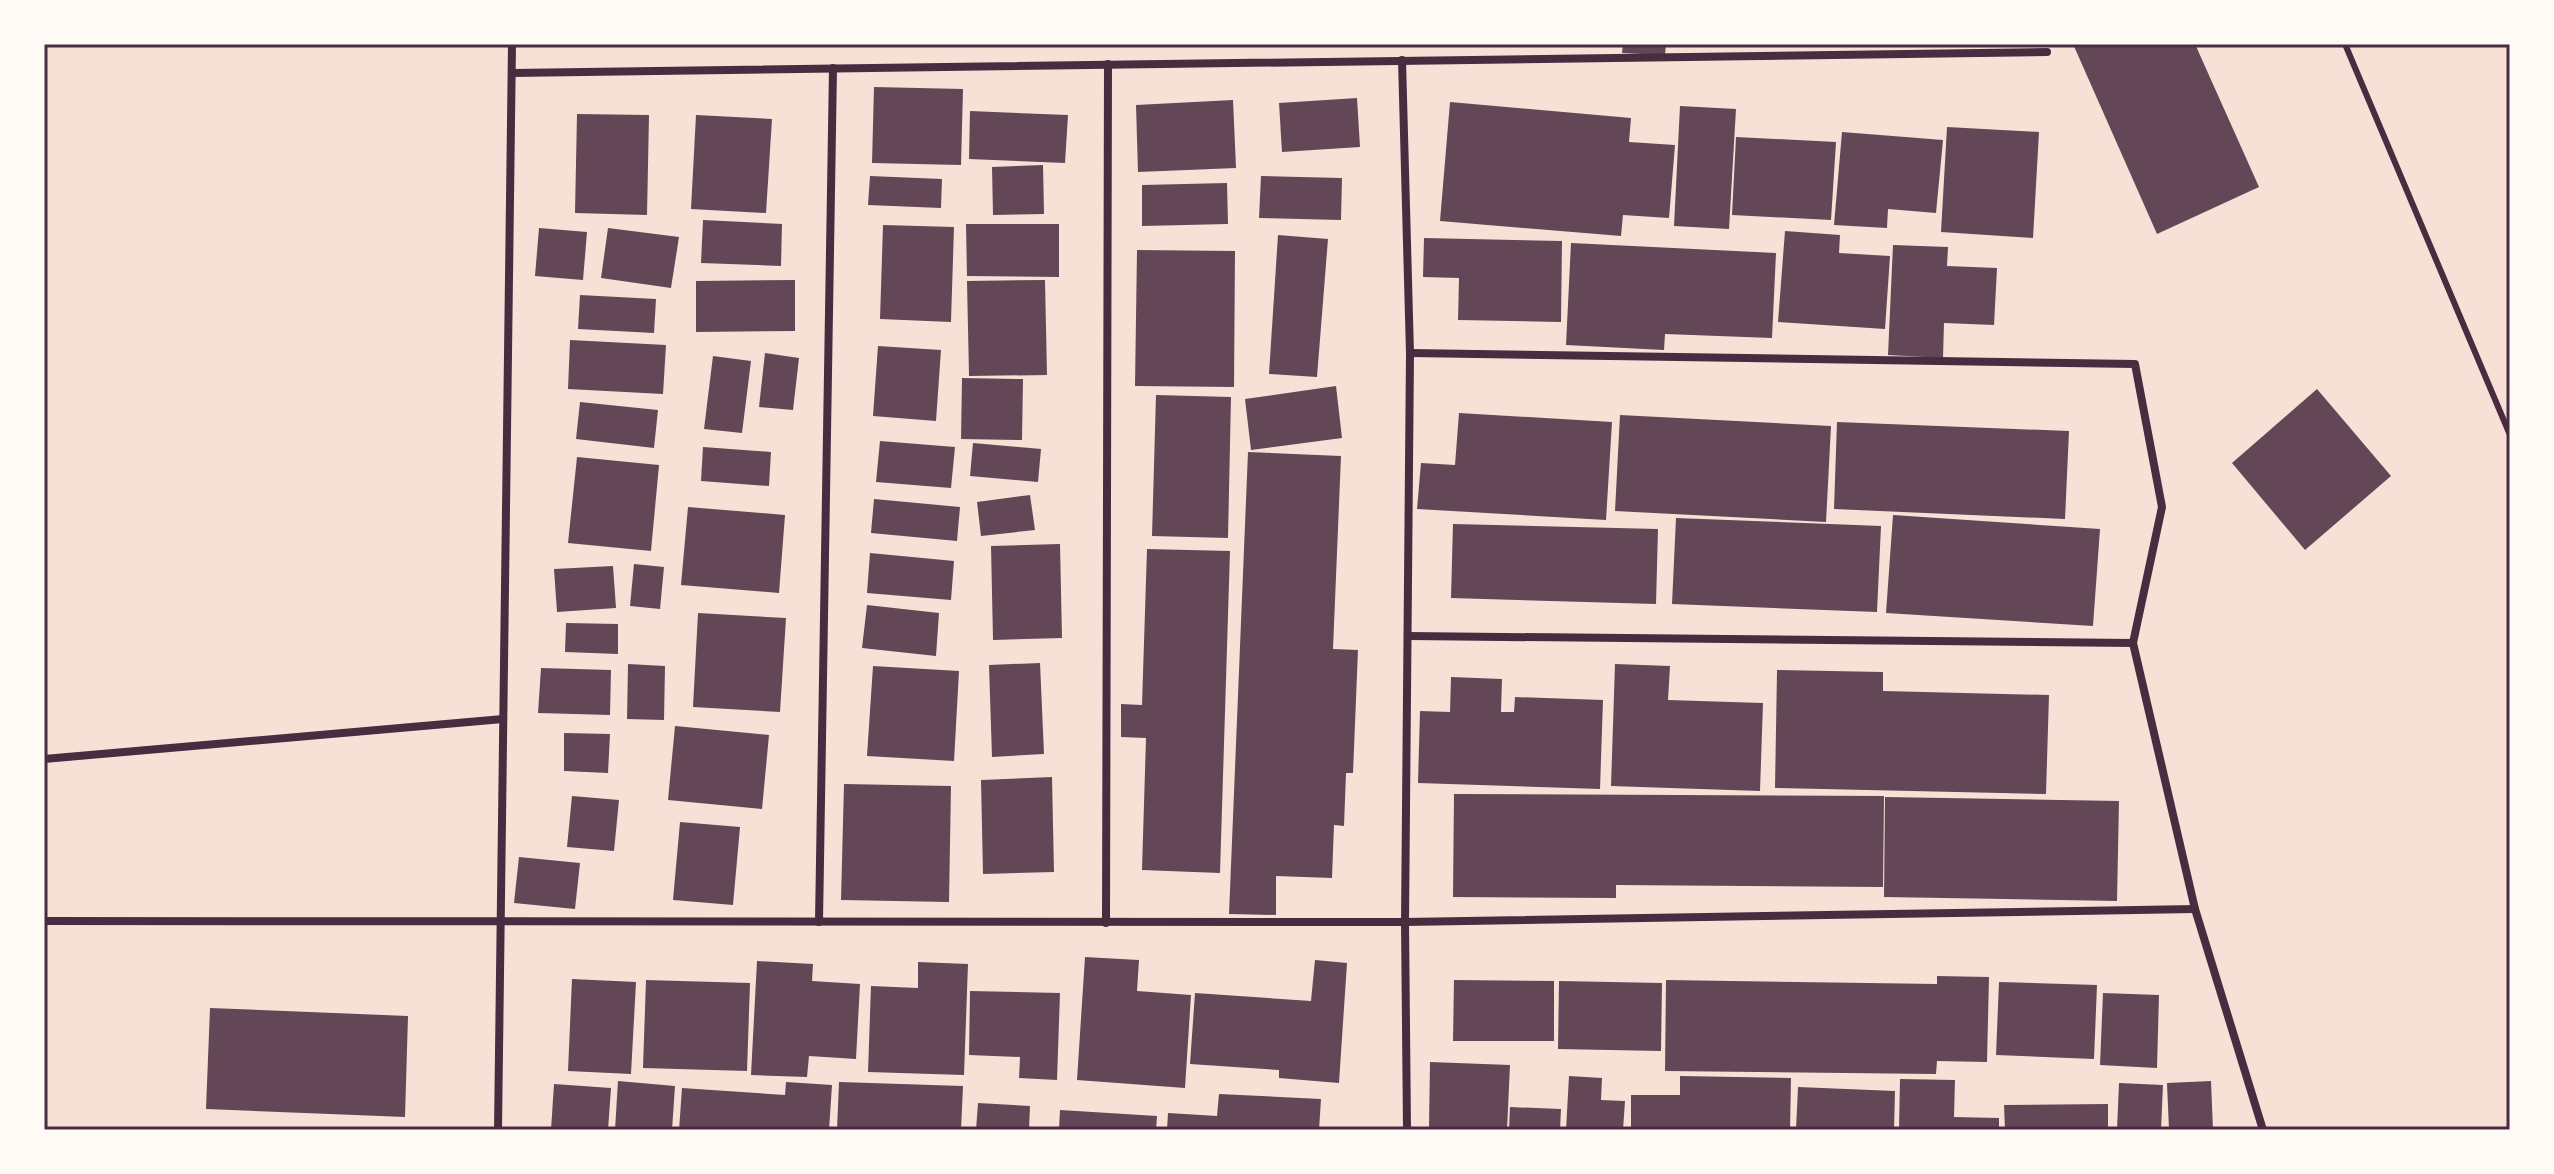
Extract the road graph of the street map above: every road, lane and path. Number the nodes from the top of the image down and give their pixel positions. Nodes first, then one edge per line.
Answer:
1 (512, 44) edge
2 (2345, 44) edge
3 (2047, 52) dead end
4 (1402, 60) junction
5 (1108, 64) junction
6 (833, 68) junction
7 (512, 73) junction
8 (1410, 353) junction
9 (2510, 435) edge
10 (1408, 636) junction
11 (2133, 643) junction
12 (503, 719) junction
13 (44, 759) edge
14 (2195, 909) junction
15 (44, 921) edge
16 (500, 922) junction
17 (819, 922) junction
18 (1405, 922) junction
19 (1106, 923) junction
20 (498, 1130) edge
21 (1407, 1130) edge
22 (2263, 1130) edge

1 - 7 street
2 - 9 lane
3 - 4 street
4 - 5 street
4 - 8 street
5 - 6 street
5 - 19 street
6 - 7 street
6 - 17 street
7 - 12 street
8 - 10 street
8 - 11 street
10 - 11 street
10 - 18 street
11 - 14 street
12 - 13 street
12 - 16 street
14 - 18 street
14 - 22 street
15 - 16 street
16 - 17 street
16 - 20 street
17 - 19 street
18 - 19 street
18 - 21 street

